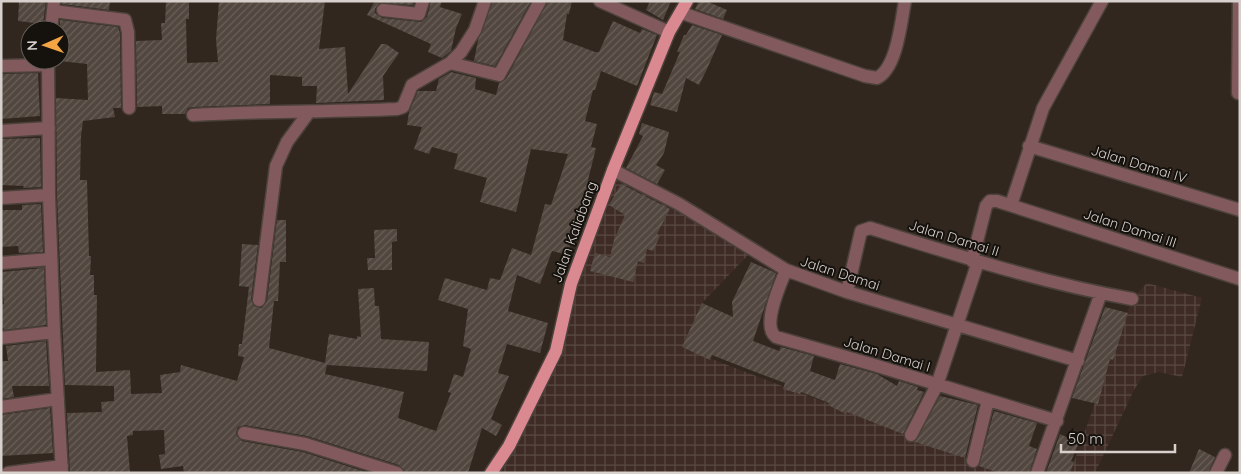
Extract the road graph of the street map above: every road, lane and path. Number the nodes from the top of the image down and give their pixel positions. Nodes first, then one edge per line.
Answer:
1 (423, 1) edge
2 (485, 1) edge
3 (540, 1) edge
4 (600, 1) edge
5 (905, 1) edge
6 (1102, 1) edge
7 (1238, 1) edge
8 (53, 6) edge
9 (684, 7) edge
10 (383, 10) dead end
11 (52, 20) edge
12 (669, 32) junction
13 (450, 62) junction
14 (20, 65) edge
15 (1, 66) edge
16 (48, 70) edge
17 (1238, 93) dead end
18 (129, 108) dead end
19 (309, 112) junction
20 (193, 115) dead end
21 (50, 128) junction
22 (1, 130) edge
23 (1029, 146) junction
24 (613, 170) junction
25 (48, 195) junction
26 (1, 198) edge
27 (1011, 205) junction
28 (1240, 210) edge
29 (51, 259) junction
30 (975, 261) junction
31 (1, 263) edge
32 (786, 270) junction
33 (1240, 279) edge
34 (847, 292) junction
35 (1101, 293) junction
36 (1132, 299) dead end
37 (259, 300) dead end
38 (957, 325) junction
39 (54, 332) junction
40 (1, 338) edge
41 (1078, 361) junction
42 (937, 384) junction
43 (58, 399) junction
44 (988, 400) junction
45 (1, 406) edge
46 (1057, 421) junction
47 (244, 433) dead end
48 (911, 435) dead end
49 (1225, 455) dead end
50 (974, 461) dead end
51 (62, 469) edge
52 (8, 473) edge
53 (397, 473) edge
54 (491, 473) edge
55 (1037, 473) edge
56 (1216, 473) edge

1 - 10 street
2 - 13 street
3 - 13 street
4 - 12 street
5 - 9 street
6 - 23 street
7 - 17 street
8 - 11 street
8 - 18 street
9 - 12 main road, Jalan Kaliabang
12 - 24 main road, Jalan Kaliabang
13 - 19 street
14 - 15 street
16 - 21 street
19 - 20 street
19 - 37 street
21 - 22 street
21 - 25 street
23 - 27 street
23 - 28 street, Jalan Damai IV
24 - 32 street, Jalan Damai
24 - 54 main road, Jalan Kaliabang
25 - 26 street
25 - 29 street
27 - 30 street, Jalan Damai III
27 - 33 street, Jalan Damai III
29 - 31 street
29 - 39 street
30 - 34 street, Jalan Damai II
30 - 35 street, Jalan Damai II
30 - 38 street
32 - 34 street, Jalan Damai
32 - 42 street, Jalan Damai I
34 - 38 street, Jalan Damai
35 - 36 street, Jalan Damai II
35 - 41 street
38 - 41 street, Jalan Damai
38 - 42 street
39 - 40 street
39 - 43 street
41 - 46 street
42 - 44 street, Jalan Damai I
42 - 48 street
43 - 45 street
43 - 51 street
44 - 46 street, Jalan Damai I
44 - 50 street
46 - 55 street
47 - 53 street
49 - 56 street
51 - 52 street

